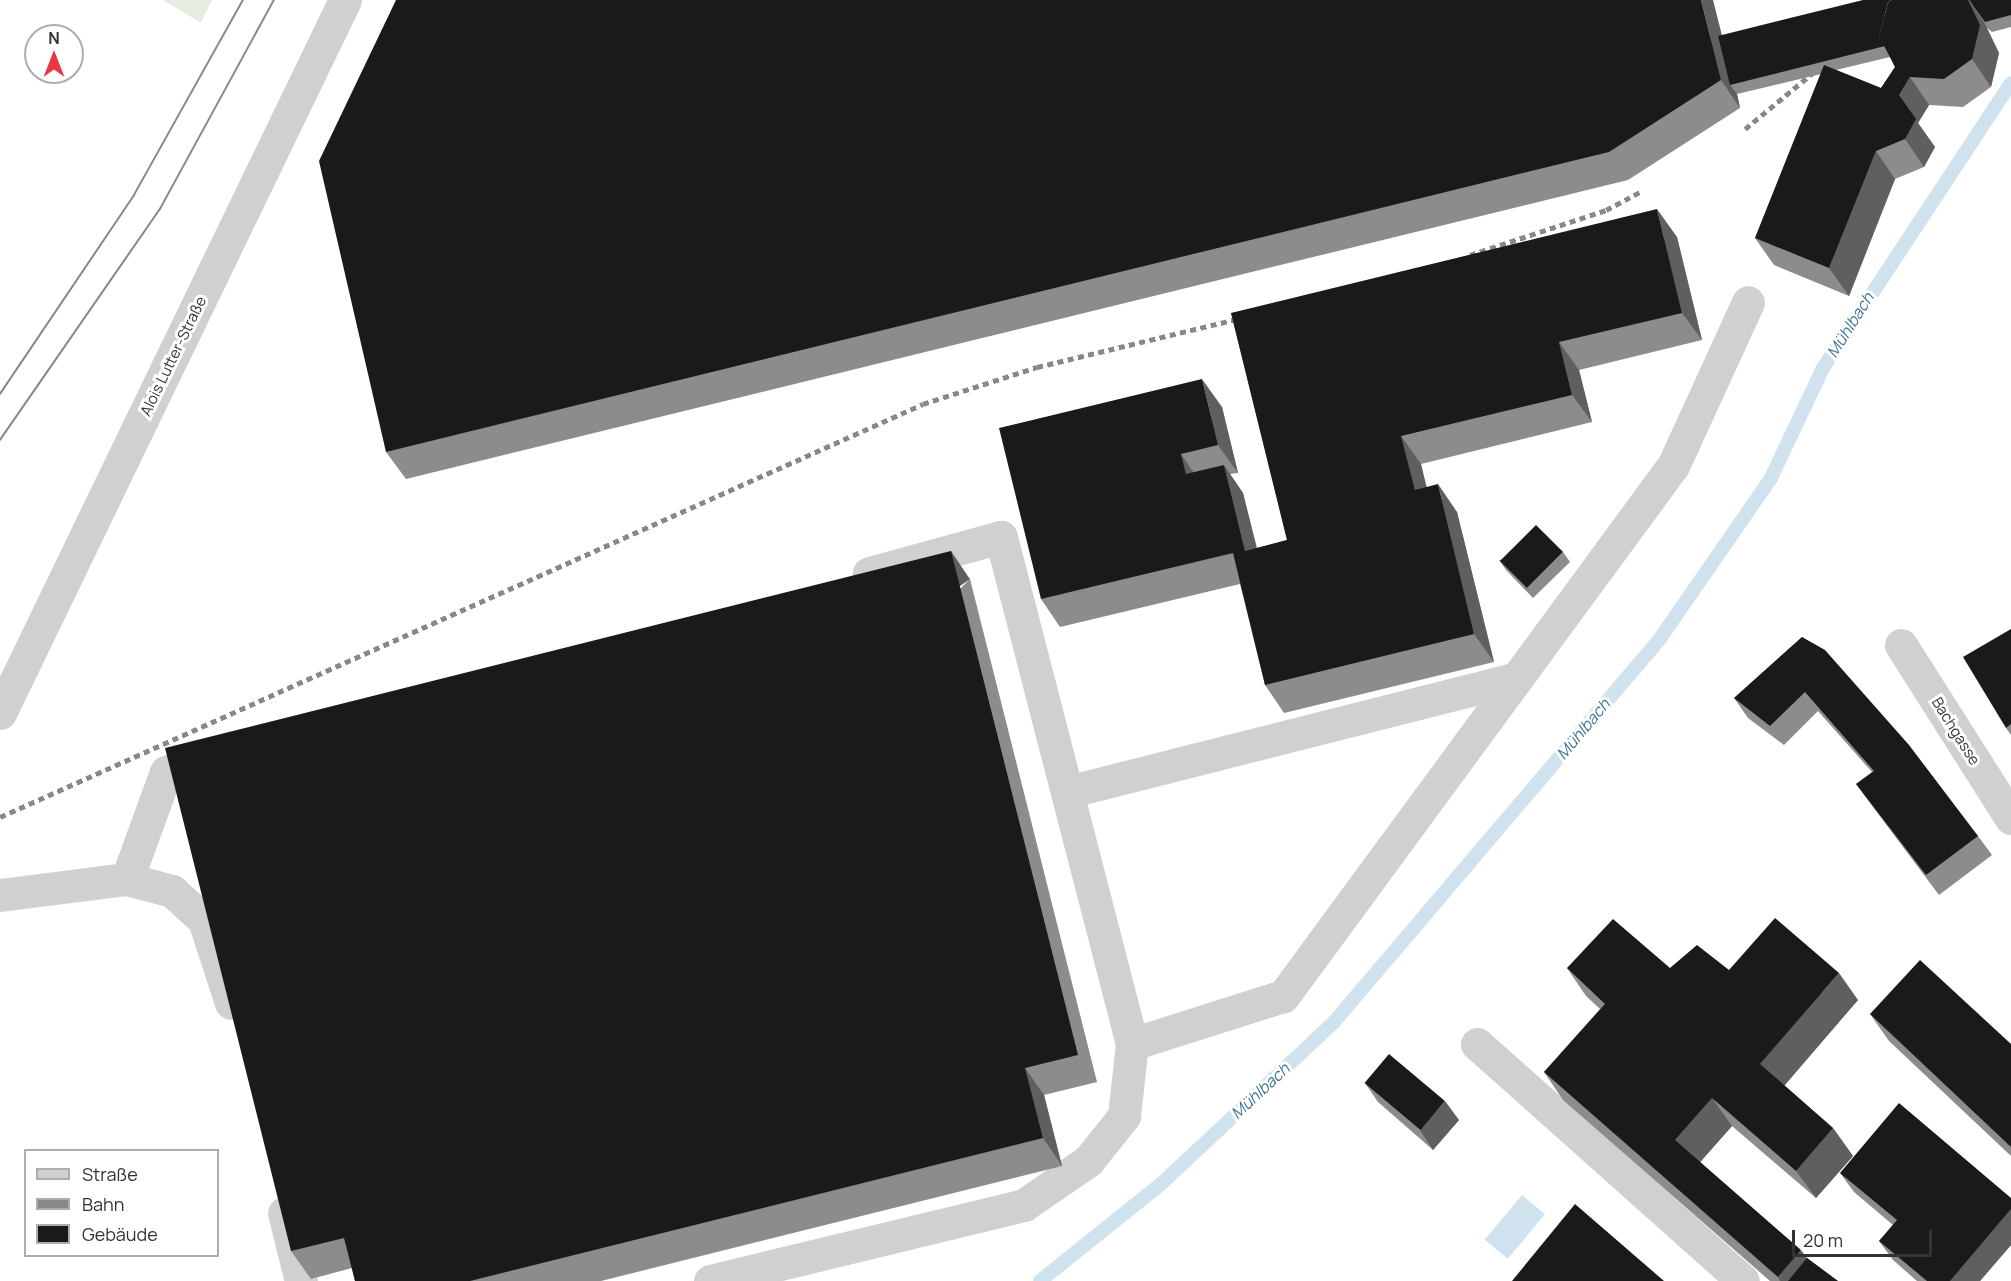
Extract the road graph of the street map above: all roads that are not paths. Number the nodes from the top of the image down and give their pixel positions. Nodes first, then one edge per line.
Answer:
1 (345, 0) edge
2 (1748, 302) dead end
3 (838, 581) edge
4 (1901, 645) dead end
5 (1517, 678) junction
6 (0, 713) edge
7 (243, 747) edge
8 (1067, 792) junction
9 (2011, 818) edge
10 (127, 879) junction
11 (0, 895) edge
12 (239, 1034) edge
13 (1132, 1044) junction
14 (1477, 1044) dead end
15 (275, 1180) edge
16 (301, 1281) edge
17 (710, 1281) edge
18 (1743, 1281) edge

1 - 6 street, Alois Lutter-Straße
2 - 5 street
3 - 8 street
4 - 9 street, Bachgasse
5 - 8 street
5 - 13 street
7 - 10 street
8 - 13 street
10 - 11 street
10 - 12 street
13 - 17 street
14 - 18 street
15 - 16 street

